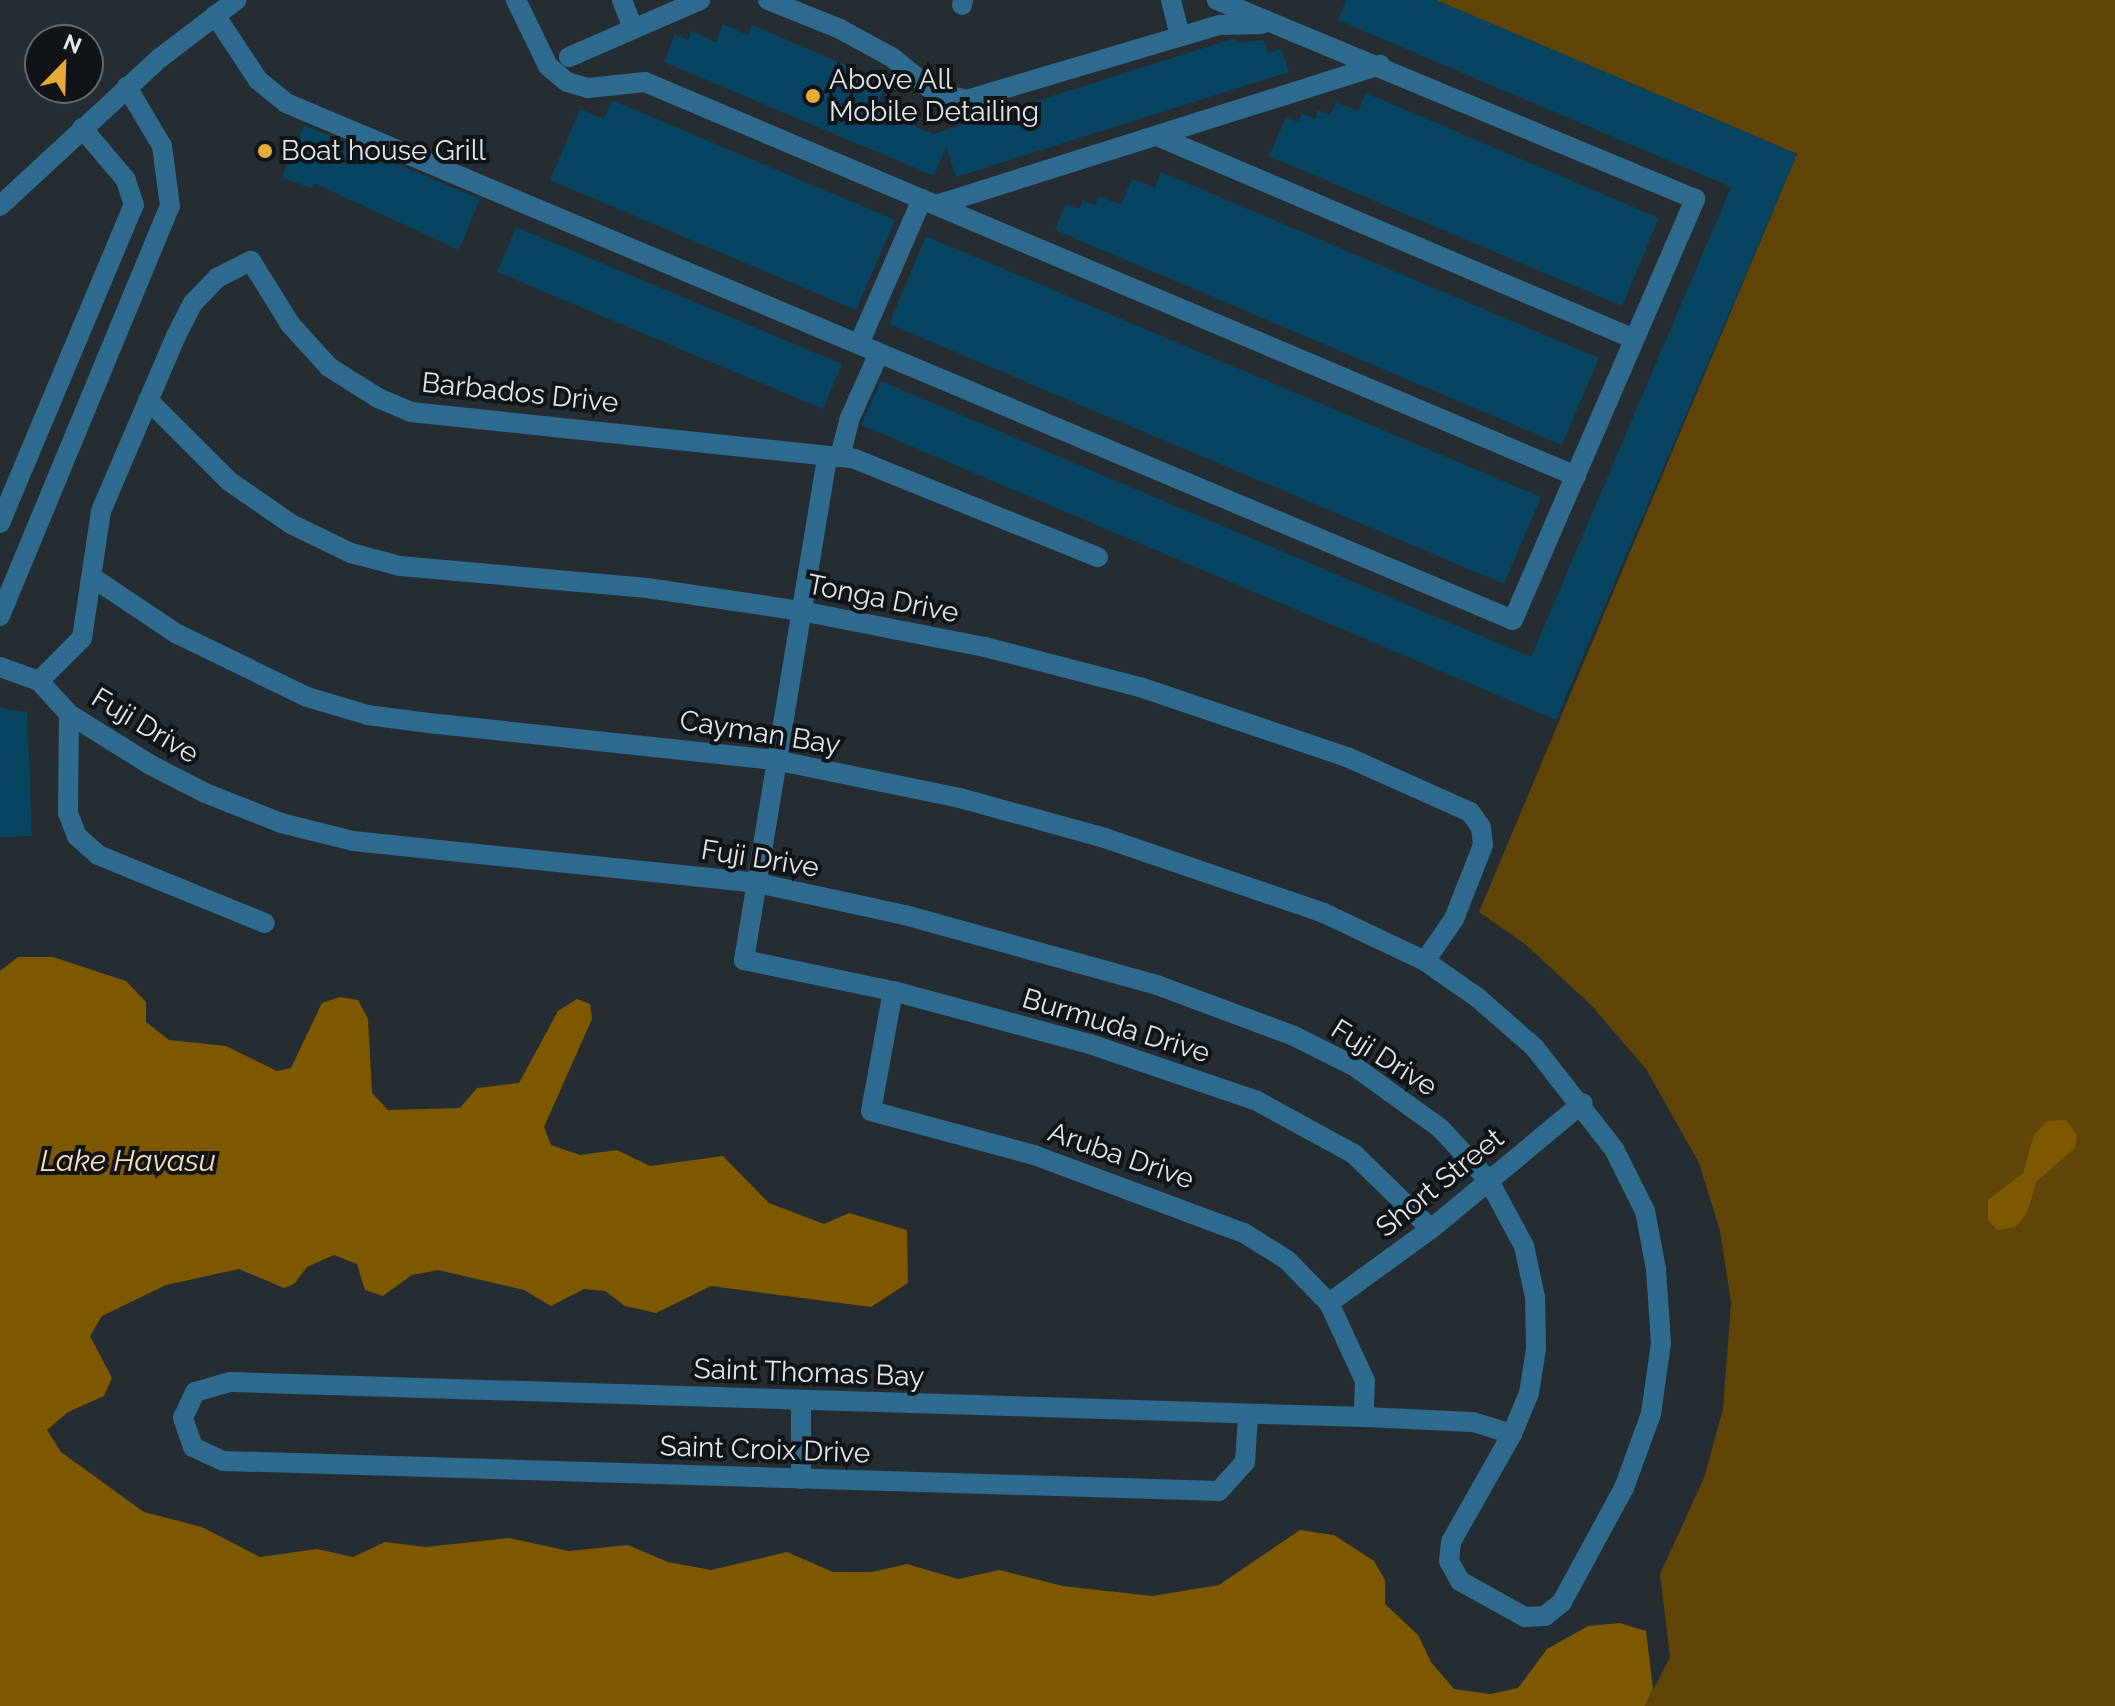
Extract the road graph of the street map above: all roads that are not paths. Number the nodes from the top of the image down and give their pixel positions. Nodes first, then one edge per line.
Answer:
1 (236, 0) edge
2 (516, 0) edge
3 (622, 0) edge
4 (700, 0) edge
5 (1171, 0) edge
6 (1217, 0) edge
7 (782, 3) edge
8 (215, 15) junction
9 (1285, 27) junction
10 (633, 29) junction
11 (1180, 36) junction
12 (569, 57) dead end
13 (1380, 65) junction
14 (127, 87) junction
15 (82, 128) junction
16 (1157, 136) junction
17 (929, 202) junction
18 (0, 206) edge
19 (1634, 339) junction
20 (859, 344) junction
21 (879, 353) junction
22 (148, 400) junction
23 (834, 458) junction
24 (1576, 476) junction
25 (0, 523) edge
26 (1098, 557) dead end
27 (92, 577) junction
28 (801, 611) junction
29 (0, 616) edge
30 (0, 667) edge
31 (39, 681) junction
32 (69, 714) junction
33 (775, 760) junction
34 (757, 883) junction
35 (265, 923) dead end
36 (1425, 961) junction
37 (893, 991) junction
38 (1583, 1103) junction
39 (1489, 1181) junction
40 (1431, 1229) junction
41 (1329, 1303) junction
42 (801, 1401) junction
43 (1248, 1416) junction
44 (1364, 1417) junction
45 (1512, 1434) junction
46 (223, 1461) joint
47 (801, 1479) junction

1 - 8 street
2 - 17 street
3 - 10 street
4 - 10 street
5 - 11 street
6 - 9 street
7 - 11 street
8 - 14 street
8 - 20 street
9 - 11 street
9 - 13 street
10 - 12 street
13 - 16 street
13 - 19 street
14 - 15 street
14 - 29 street
15 - 18 street
15 - 25 street
16 - 17 street
16 - 19 street
17 - 20 street
17 - 24 street
19 - 24 street
20 - 21 street
21 - 23 street
21 - 24 street
22 - 23 street, Barbados Drive
22 - 27 street, Barbados Drive
22 - 28 street, Tonga Drive
23 - 26 street, Barbados Drive
23 - 28 street
27 - 31 street, Barbados Drive
27 - 33 street, Cayman Bay
28 - 33 street
28 - 36 street, Tonga Drive
30 - 31 street
31 - 32 street, Fuji Drive
32 - 34 street, Fuji Drive
32 - 35 street
33 - 34 street
33 - 36 street, Cayman Bay
34 - 37 street, Burmuda Drive
34 - 39 street, Fuji Drive
36 - 38 street, Fuji Drive
37 - 40 street, Burmuda Drive
37 - 41 street, Aruba Drive
38 - 39 street, Short Street
38 - 45 street, Fuji Drive
39 - 40 street, Short Street
39 - 45 street, Fuji Drive
40 - 41 street, Short Street
41 - 44 street, Aruba Drive
42 - 43 street, Saint Thomas Bay
42 - 46 street, Saint Thomas Bay
42 - 47 street
43 - 44 street, Saint Thomas Bay
43 - 47 street, Saint Croix Drive
44 - 45 street, Saint Thomas Bay
46 - 47 street, Saint Croix Drive

